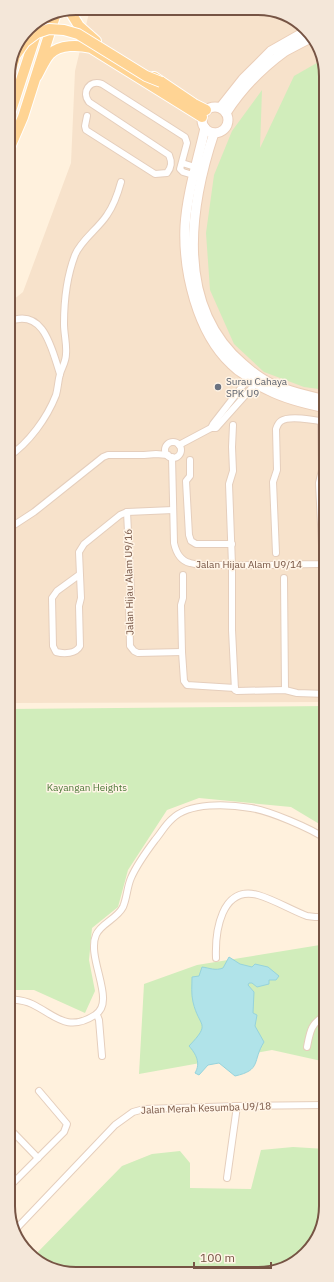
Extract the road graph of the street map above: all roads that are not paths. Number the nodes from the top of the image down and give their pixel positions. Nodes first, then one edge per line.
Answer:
1 (72, 15) edge
2 (54, 20) edge
3 (38, 29) edge
4 (302, 34) edge
5 (307, 40) edge
6 (27, 41) edge
7 (25, 43) edge
8 (23, 74) junction
9 (37, 76) junction
10 (161, 82) junction
11 (15, 99) edge
12 (223, 110) junction
13 (204, 114) junction
14 (87, 116) dead end
15 (205, 128) junction
16 (214, 132) junction
17 (15, 137) edge
18 (194, 171) junction
19 (121, 182) dead end
20 (15, 320) edge
21 (60, 374) junction
22 (255, 378) junction
23 (319, 398) edge
24 (319, 407) edge
25 (319, 420) edge
26 (233, 425) dead end
27 (179, 445) junction
28 (166, 446) junction
29 (15, 451) edge
30 (156, 454) junction
31 (170, 456) junction
32 (190, 460) dead end
33 (173, 510) junction
34 (127, 512) junction
35 (15, 524) edge
36 (232, 544) junction
37 (276, 553) dead end
38 (319, 564) edge
39 (232, 566) junction
40 (79, 575) junction
41 (183, 575) dead end
42 (284, 578) dead end
43 (182, 652) junction
44 (235, 689) junction
45 (285, 690) junction
46 (319, 694) edge
47 (319, 836) edge
48 (319, 917) edge
49 (216, 958) dead end
50 (15, 1000) edge
51 (97, 1015) junction
52 (319, 1020) edge
53 (307, 1047) dead end
54 (102, 1056) dead end
55 (39, 1091) dead end
56 (319, 1105) edge
57 (237, 1106) junction
58 (15, 1134) edge
59 (38, 1158) junction
60 (227, 1178) dead end
61 (15, 1181) edge
62 (18, 1227) edge

1 - 10 main road
2 - 9 main road
3 - 8 main road
4 - 12 street
5 - 12 street
6 - 10 main road, bridge
7 - 8 main road
8 - 11 main road
9 - 13 main road
9 - 17 main road
10 - 13 main road
12 - 13 street
12 - 16 street
13 - 15 street
14 - 18 street
15 - 16 street
15 - 18 street
16 - 22 street
18 - 22 street
19 - 21 street
20 - 21 street
21 - 29 street
22 - 23 street
22 - 24 street
22 - 27 street
25 - 37 street
26 - 36 street
27 - 28 street
27 - 31 street
28 - 30 street
28 - 31 street
30 - 31 street
30 - 35 street
31 - 33 street, Jalan Hijau Alam U9/14
32 - 36 street
33 - 34 street
33 - 39 street, Jalan Hijau Alam U9/14
34 - 40 street
34 - 43 street, Jalan Hijau Alam U9/16
36 - 39 street
38 - 39 street, Jalan Hijau Alam U9/14
39 - 44 street
40 - 40 street
41 - 43 street
42 - 45 street
43 - 44 street
44 - 45 street
45 - 46 street
47 - 51 street
48 - 49 street
50 - 51 street
51 - 54 street
52 - 53 street
55 - 59 street
56 - 57 street, Jalan Merah Kesumba U9/18
57 - 60 street
57 - 62 street, Jalan Merah Kesumba U9/18
58 - 59 street
59 - 61 street

